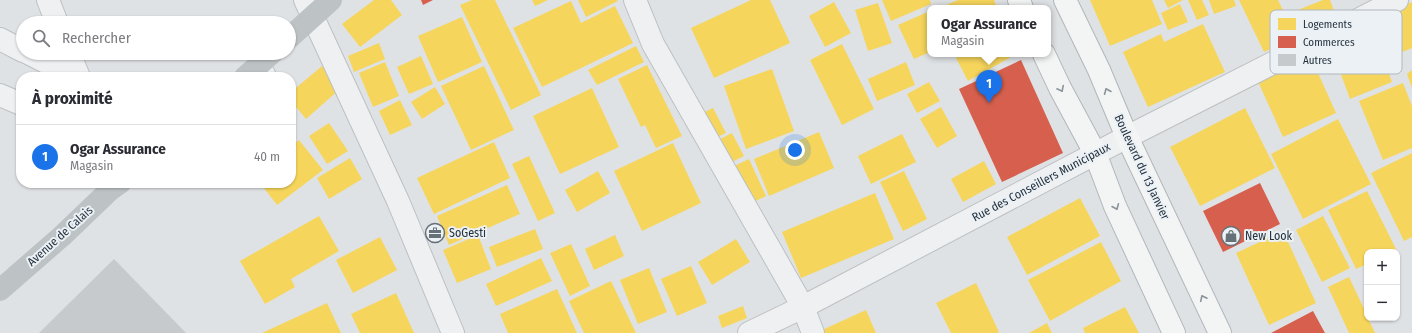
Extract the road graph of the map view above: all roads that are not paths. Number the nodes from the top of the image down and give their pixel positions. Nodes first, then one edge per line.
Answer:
1 (48, 0) edge
2 (331, 0) edge
3 (635, 0) edge
4 (1065, 0) edge
5 (1397, 0) edge
6 (309, 8) edge
7 (1377, 10) edge
8 (54, 16) edge
9 (296, 28) edge
10 (0, 39) edge
11 (16, 47) edge
12 (1045, 57) edge
13 (42, 60) edge
14 (72, 60) edge
15 (267, 64) edge
16 (1270, 64) edge
17 (65, 72) edge
18 (77, 72) edge
19 (253, 72) edge
20 (0, 95) edge
21 (16, 102) edge
22 (1127, 137) junction
23 (1095, 153) junction
24 (110, 188) edge
25 (0, 290) edge
26 (803, 307) junction
27 (452, 333) edge
28 (749, 333) edge
29 (813, 333) edge
30 (1174, 333) edge
31 (1220, 333) edge

1 - 8 street
2 - 6 main road
3 - 26 street
22 -> 4 highway, Boulevard du 13 Janvier
5 - 7 street, Rue des Conseillers Municipaux
6 - 9 main road
6 - 27 street
10 - 11 street
12 -> 23 highway
13 - 17 street
14 - 18 street
15 - 19 main road
16 - 22 street, Rue des Conseillers Municipaux
20 - 21 street
22 - 23 street, Rue des Conseillers Municipaux
31 -> 22 highway, Boulevard du 13 Janvier
23 - 26 street, Rue des Conseillers Municipaux
23 -> 30 highway
24 - 25 main road, Avenue de Calais
26 - 28 street, Rue des Conseillers Municipaux
26 - 29 street

